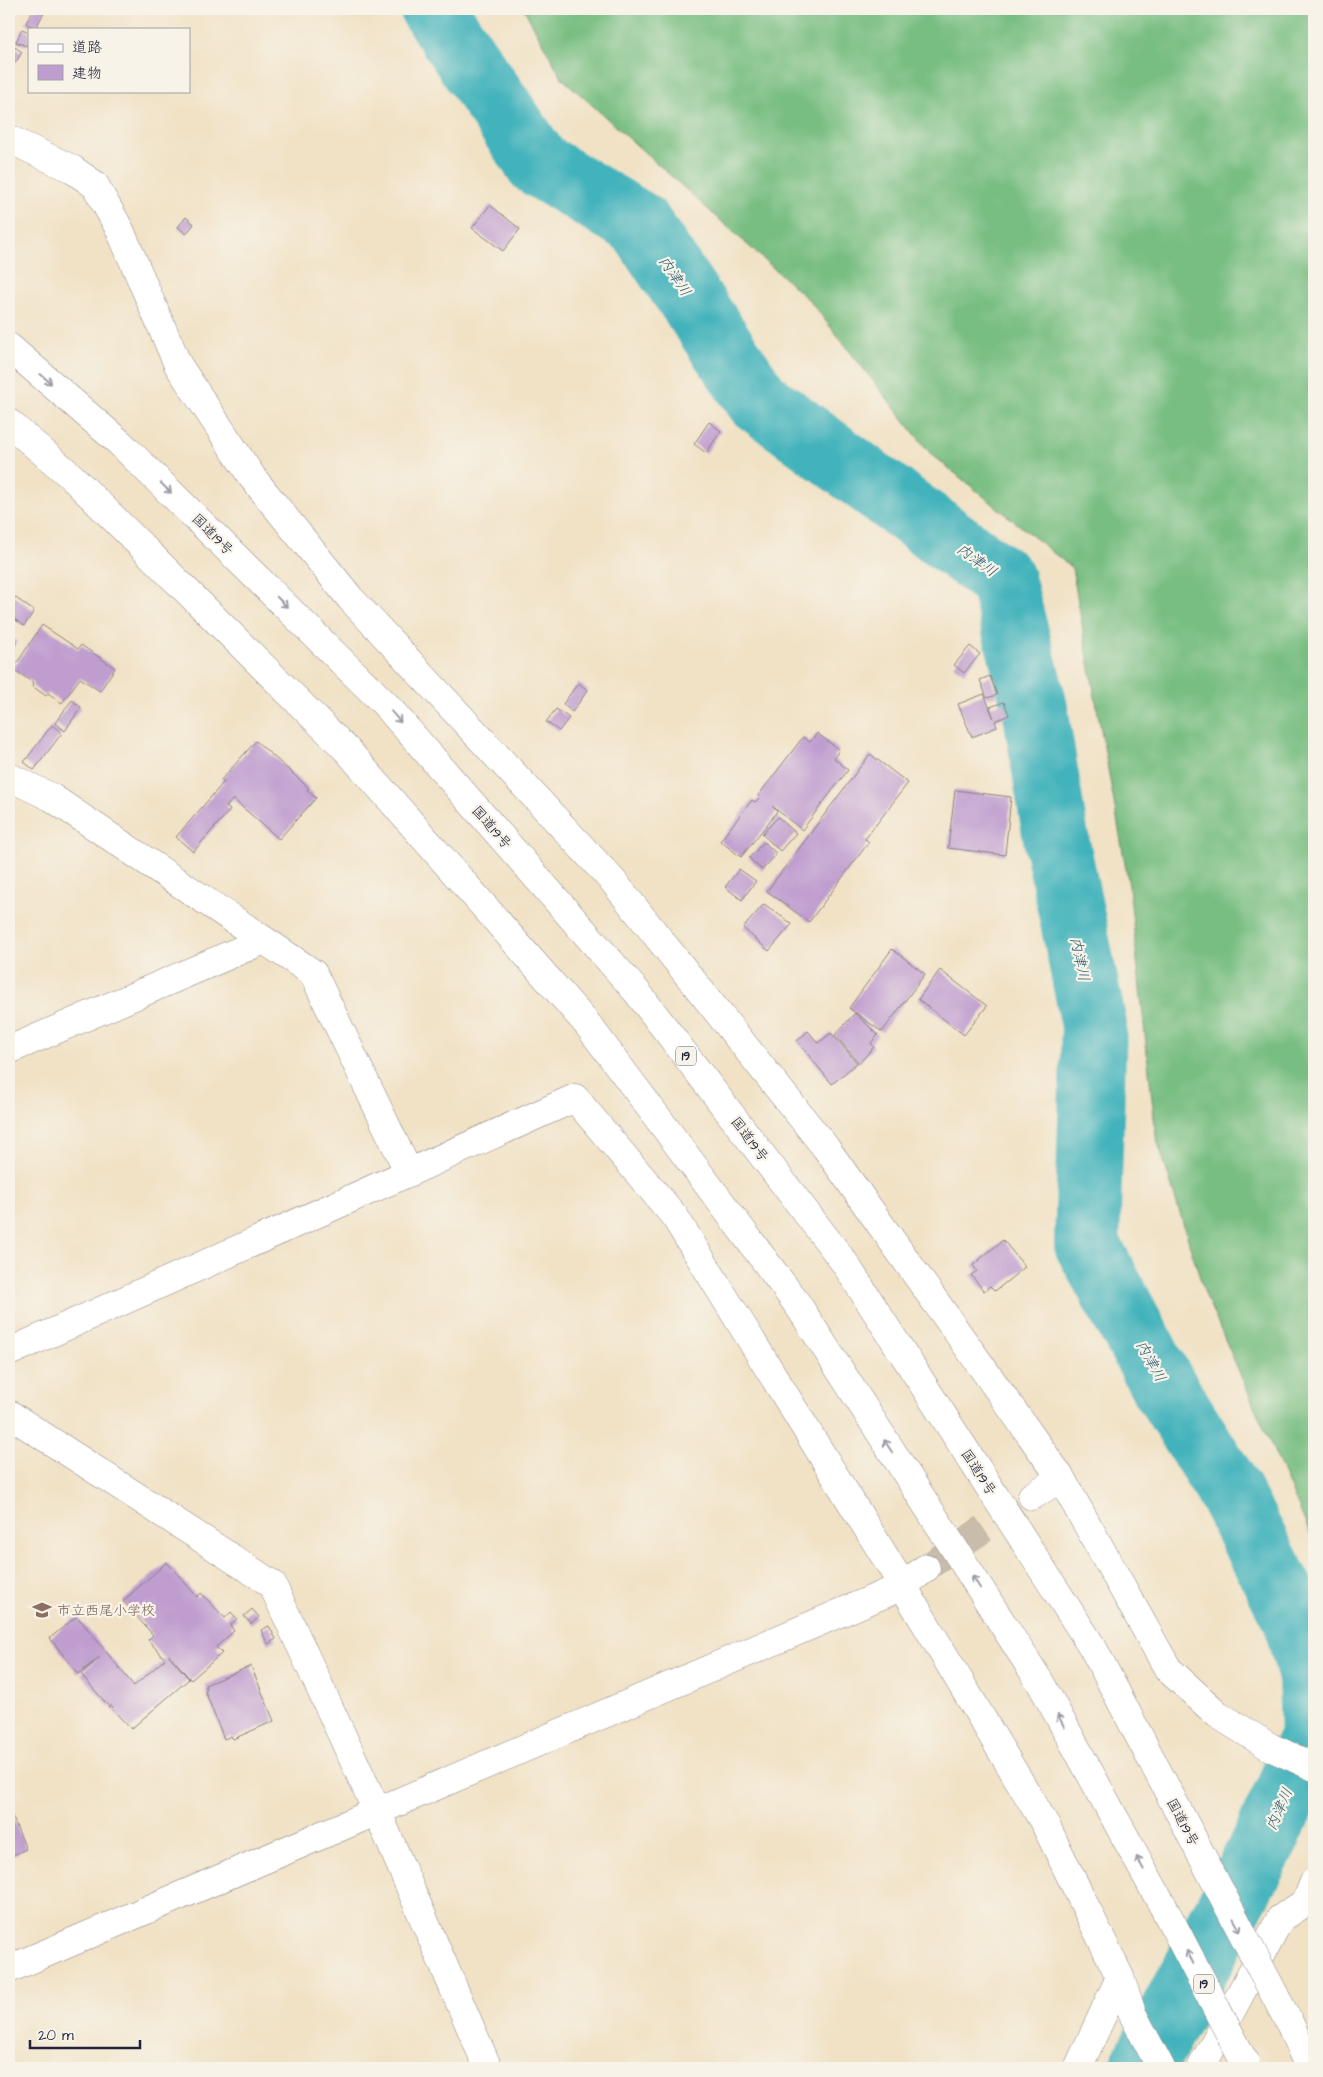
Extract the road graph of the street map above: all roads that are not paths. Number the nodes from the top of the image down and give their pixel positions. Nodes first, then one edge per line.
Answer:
1 (9, 140) edge
2 (9, 347) edge
3 (9, 424) edge
4 (9, 777) edge
5 (264, 940) junction
6 (9, 1050) edge
7 (410, 1173) junction
8 (9, 1352) edge
9 (9, 1414) edge
10 (1061, 1478) junction
11 (1032, 1496) tunnel mouth
12 (926, 1568) tunnel mouth
13 (903, 1586) junction
14 (1314, 1767) edge
15 (378, 1810) junction
16 (1311, 1901) edge
17 (9, 1969) edge
18 (1120, 1977) junction
19 (1246, 2065) edge
20 (488, 2068) edge
21 (1078, 2068) edge
22 (1161, 2068) edge
23 (1201, 2068) edge
24 (1309, 2068) edge

1 - 10 main road
2 -> 24 main road, 国道19号 / 19, bridge
19 -> 3 main road, 19, bridge
4 - 5 main road
5 - 6 main road
5 - 7 main road
7 - 8 main road
7 - 13 main road
9 - 15 main road
10 - 11 main road
10 - 14 main road
12 - 13 main road
13 - 15 main road
13 - 18 main road
15 - 17 main road
15 - 20 main road
16 - 23 main road
18 - 21 main road
18 - 22 main road

